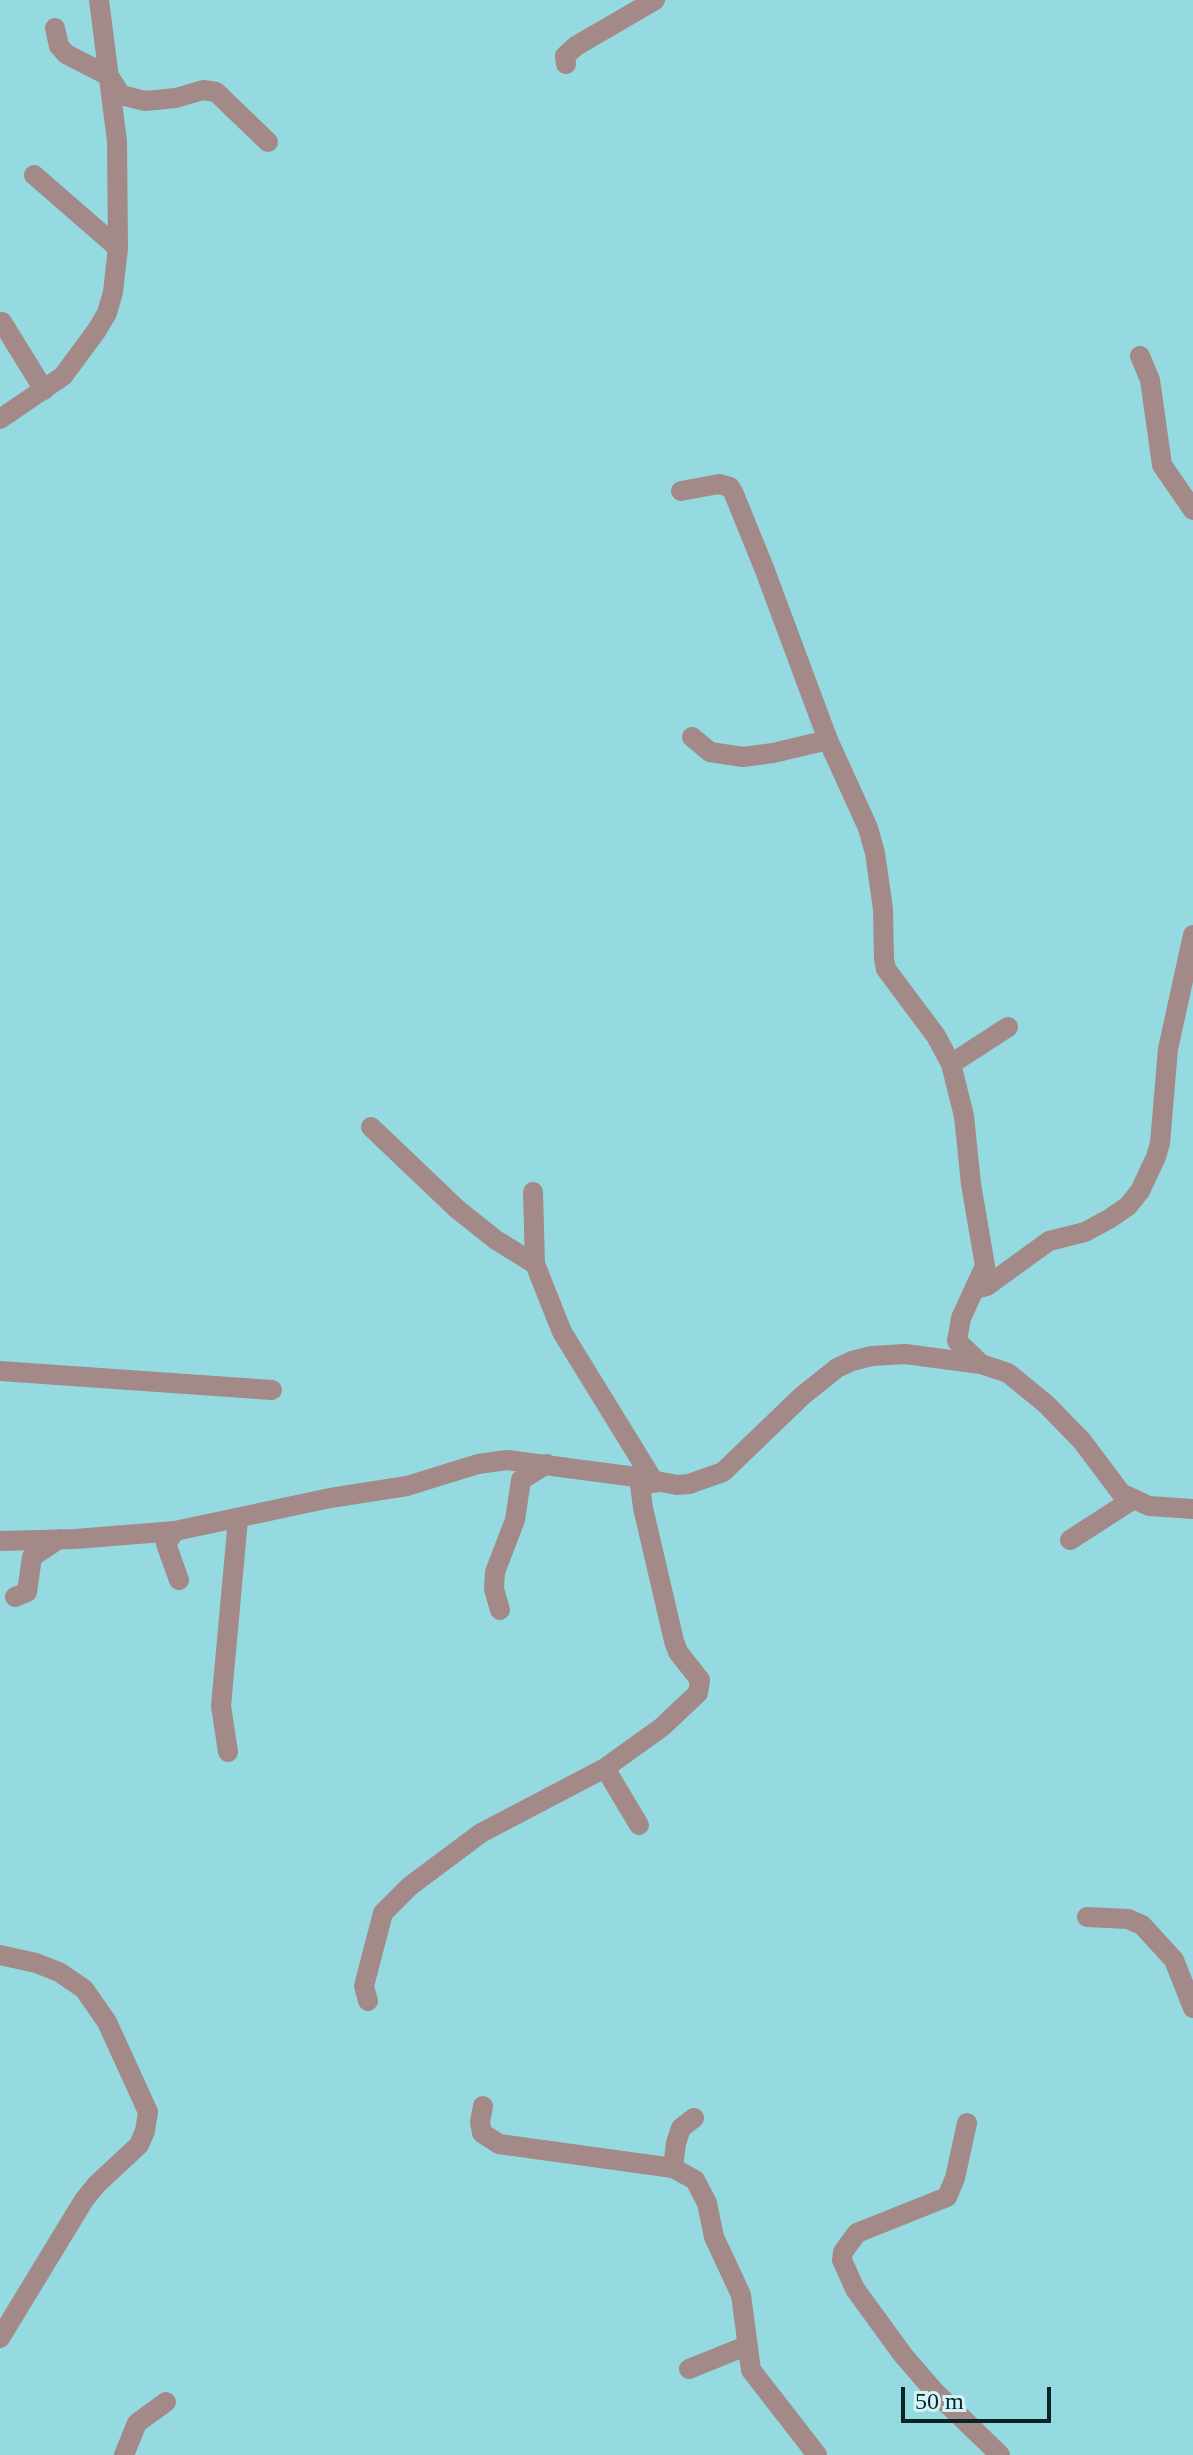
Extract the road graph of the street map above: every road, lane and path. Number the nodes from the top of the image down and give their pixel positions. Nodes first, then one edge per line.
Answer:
1 (99, 0) edge
2 (655, 0) edge
3 (55, 28) dead end
4 (566, 64) dead end
5 (109, 76) junction
6 (268, 142) dead end
7 (34, 175) dead end
8 (118, 248) junction
9 (2, 322) edge
10 (1140, 356) dead end
11 (44, 390) junction
12 (0, 419) edge
13 (681, 491) dead end
14 (1193, 510) edge
15 (692, 737) dead end
16 (828, 740) junction
17 (1193, 935) edge
18 (1008, 1027) dead end
19 (951, 1064) junction
20 (371, 1127) dead end
21 (533, 1192) dead end
22 (535, 1264) junction
23 (975, 1289) junction
24 (981, 1364) junction
25 (0, 1371) edge
26 (272, 1390) dead end
27 (547, 1464) junction
28 (658, 1481) junction
29 (1132, 1500) junction
30 (1193, 1509) edge
31 (238, 1519) junction
32 (175, 1531) junction
33 (59, 1539) junction
34 (1070, 1540) dead end
35 (0, 1541) edge
36 (179, 1580) dead end
37 (15, 1597) dead end
38 (500, 1610) dead end
39 (228, 1752) dead end
40 (605, 1768) junction
41 (639, 1825) dead end
42 (1087, 1917) dead end
43 (0, 1955) edge
44 (368, 2001) dead end
45 (1193, 2008) edge
46 (483, 2106) dead end
47 (694, 2118) dead end
48 (967, 2123) dead end
49 (673, 2168) junction
50 (0, 2338) edge
51 (746, 2346) junction
52 (689, 2369) dead end
53 (166, 2402) dead end
54 (124, 2455) edge
55 (817, 2455) edge
56 (1000, 2455) edge

1 - 5 street
2 - 4 street
3 - 5 street
5 - 6 street
5 - 8 street
7 - 8 street
8 - 11 street
9 - 11 street
10 - 14 street
11 - 12 street
13 - 16 street
15 - 16 street
16 - 19 street
17 - 23 street
18 - 19 street
19 - 23 street
20 - 22 street
21 - 22 street
22 - 28 street
23 - 24 street
24 - 28 street
24 - 29 street
25 - 26 street
27 - 28 street
27 - 31 street
27 - 38 street
28 - 40 street
29 - 30 street
29 - 34 street
31 - 32 street
31 - 39 street
32 - 33 street
32 - 36 street
33 - 35 street
33 - 37 street
40 - 41 street
40 - 44 street
42 - 45 street
43 - 50 street
46 - 49 street
47 - 49 street
48 - 56 street
49 - 51 street
51 - 52 street
51 - 55 street
53 - 54 street

